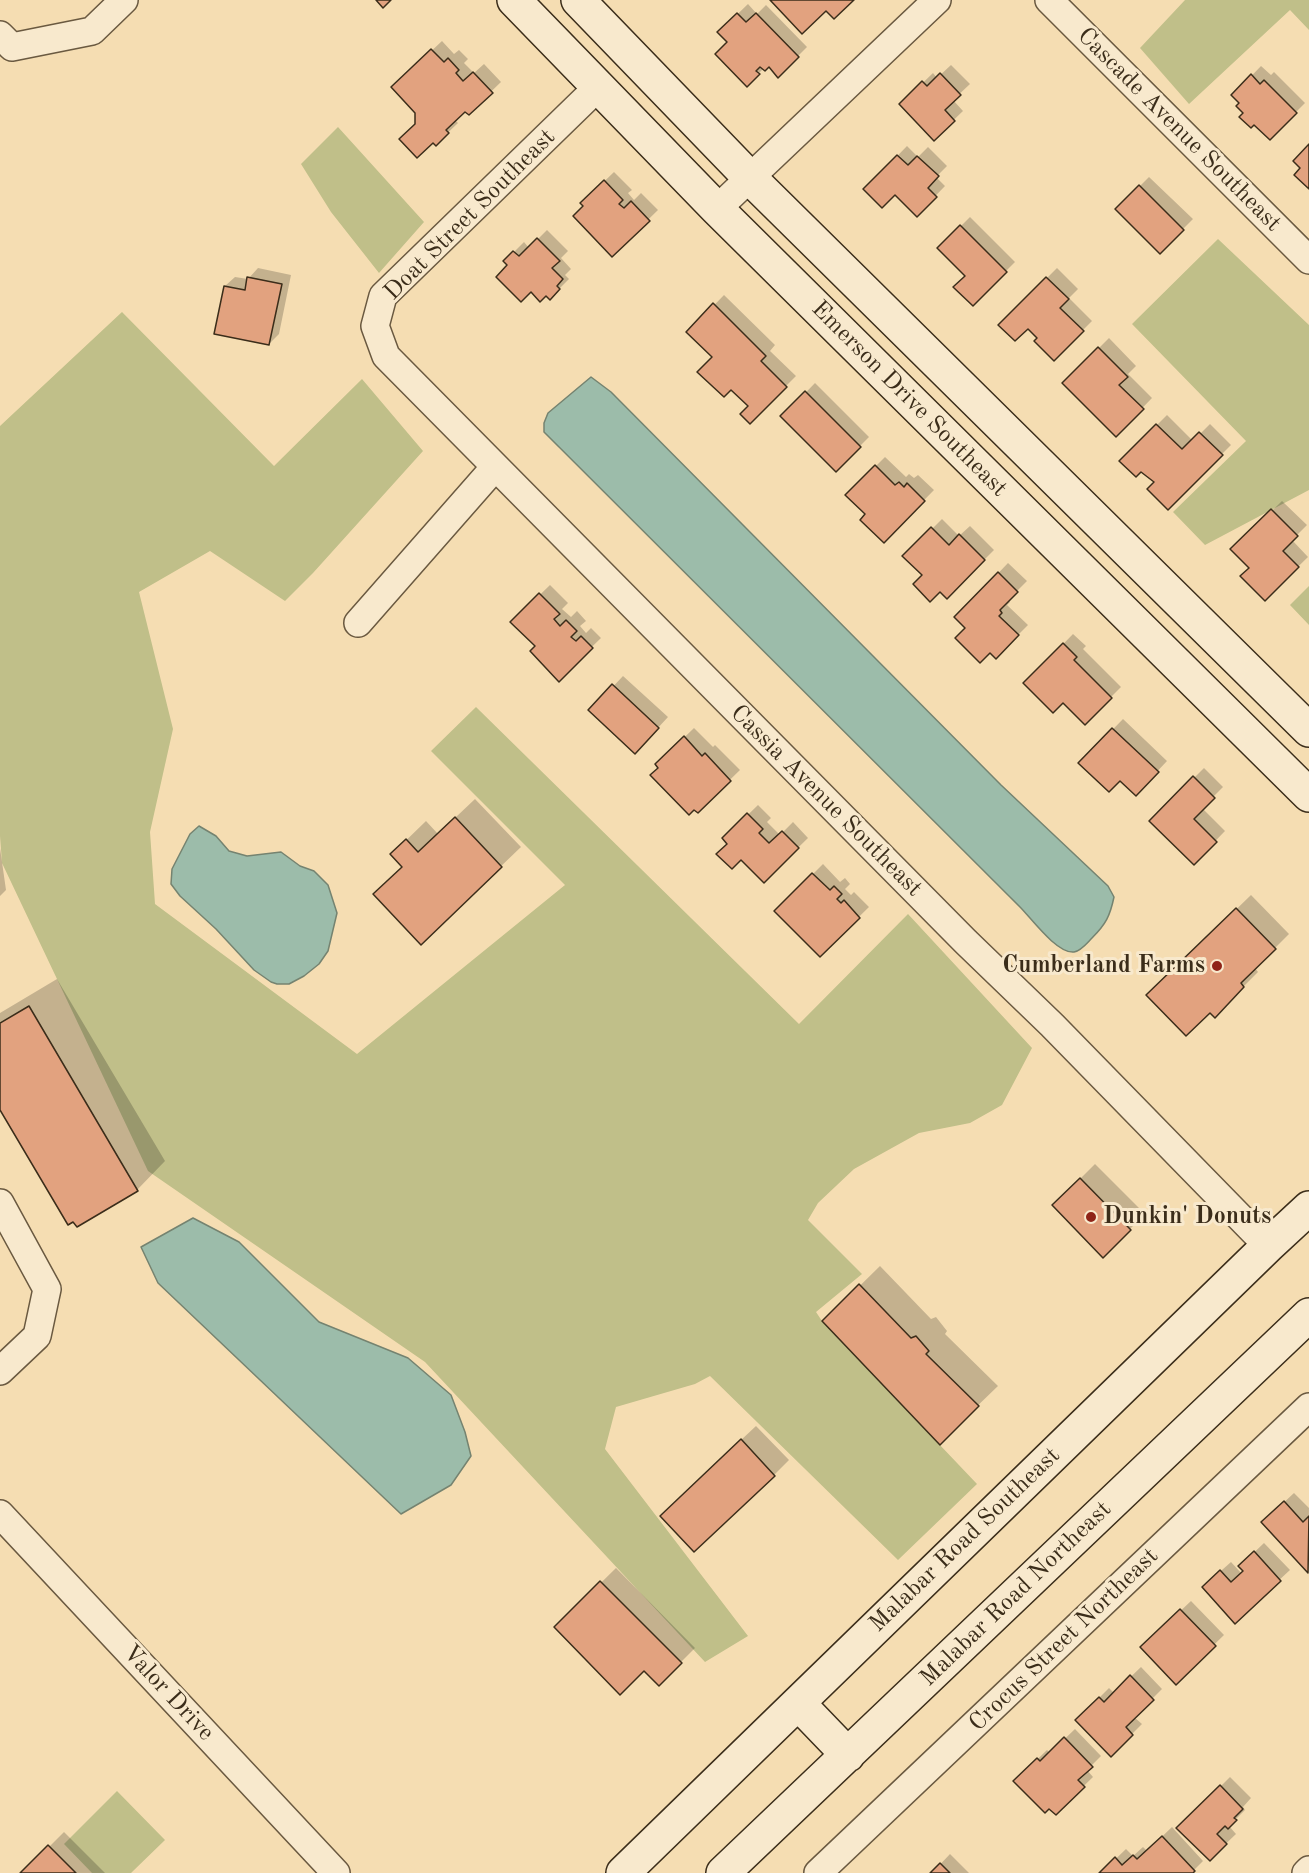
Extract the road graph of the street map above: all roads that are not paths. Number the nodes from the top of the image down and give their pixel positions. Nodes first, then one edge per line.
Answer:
1 (124, 0) edge
2 (514, 0) edge
3 (578, 0) edge
4 (937, 0) edge
5 (1049, 0) edge
6 (6, 41) edge
7 (598, 87) junction
8 (749, 177) junction
9 (717, 209) junction
10 (1309, 260) edge
11 (386, 356) joint
12 (495, 467) junction
13 (358, 623) dead end
14 (1309, 730) edge
15 (1309, 795) edge
16 (0, 1203) edge
17 (1309, 1208) edge
18 (1268, 1246) junction
19 (1309, 1315) edge
20 (0, 1371) edge
21 (1309, 1407) edge
22 (0, 1514) edge
23 (798, 1703) junction
24 (848, 1755) junction
25 (336, 1873) edge
26 (623, 1873) edge
27 (723, 1873) edge
28 (818, 1873) edge

1 - 6 street
2 - 7 street, Emerson Drive Southeast
3 - 8 street, Emerson Drive Southeast
4 - 8 street
5 - 10 street, Cascade Avenue Southeast
7 - 9 street, Emerson Drive Southeast
7 - 11 street, Doat Street Southeast
8 - 9 street
8 - 14 street, Emerson Drive Southeast
9 - 15 street, Emerson Drive Southeast
11 - 12 street, Cassia Avenue Southeast
12 - 13 street
12 - 18 street, Cassia Avenue Southeast
16 - 20 street
17 - 18 street, Malabar Road Southeast
18 - 23 street, Malabar Road Southeast
19 - 24 street, Malabar Road Northeast
21 - 28 street, Crocus Street Northeast
22 - 25 street, Valor Drive
23 - 24 street
23 - 26 street, Malabar Road Southeast
24 - 27 street, Malabar Road Northeast

